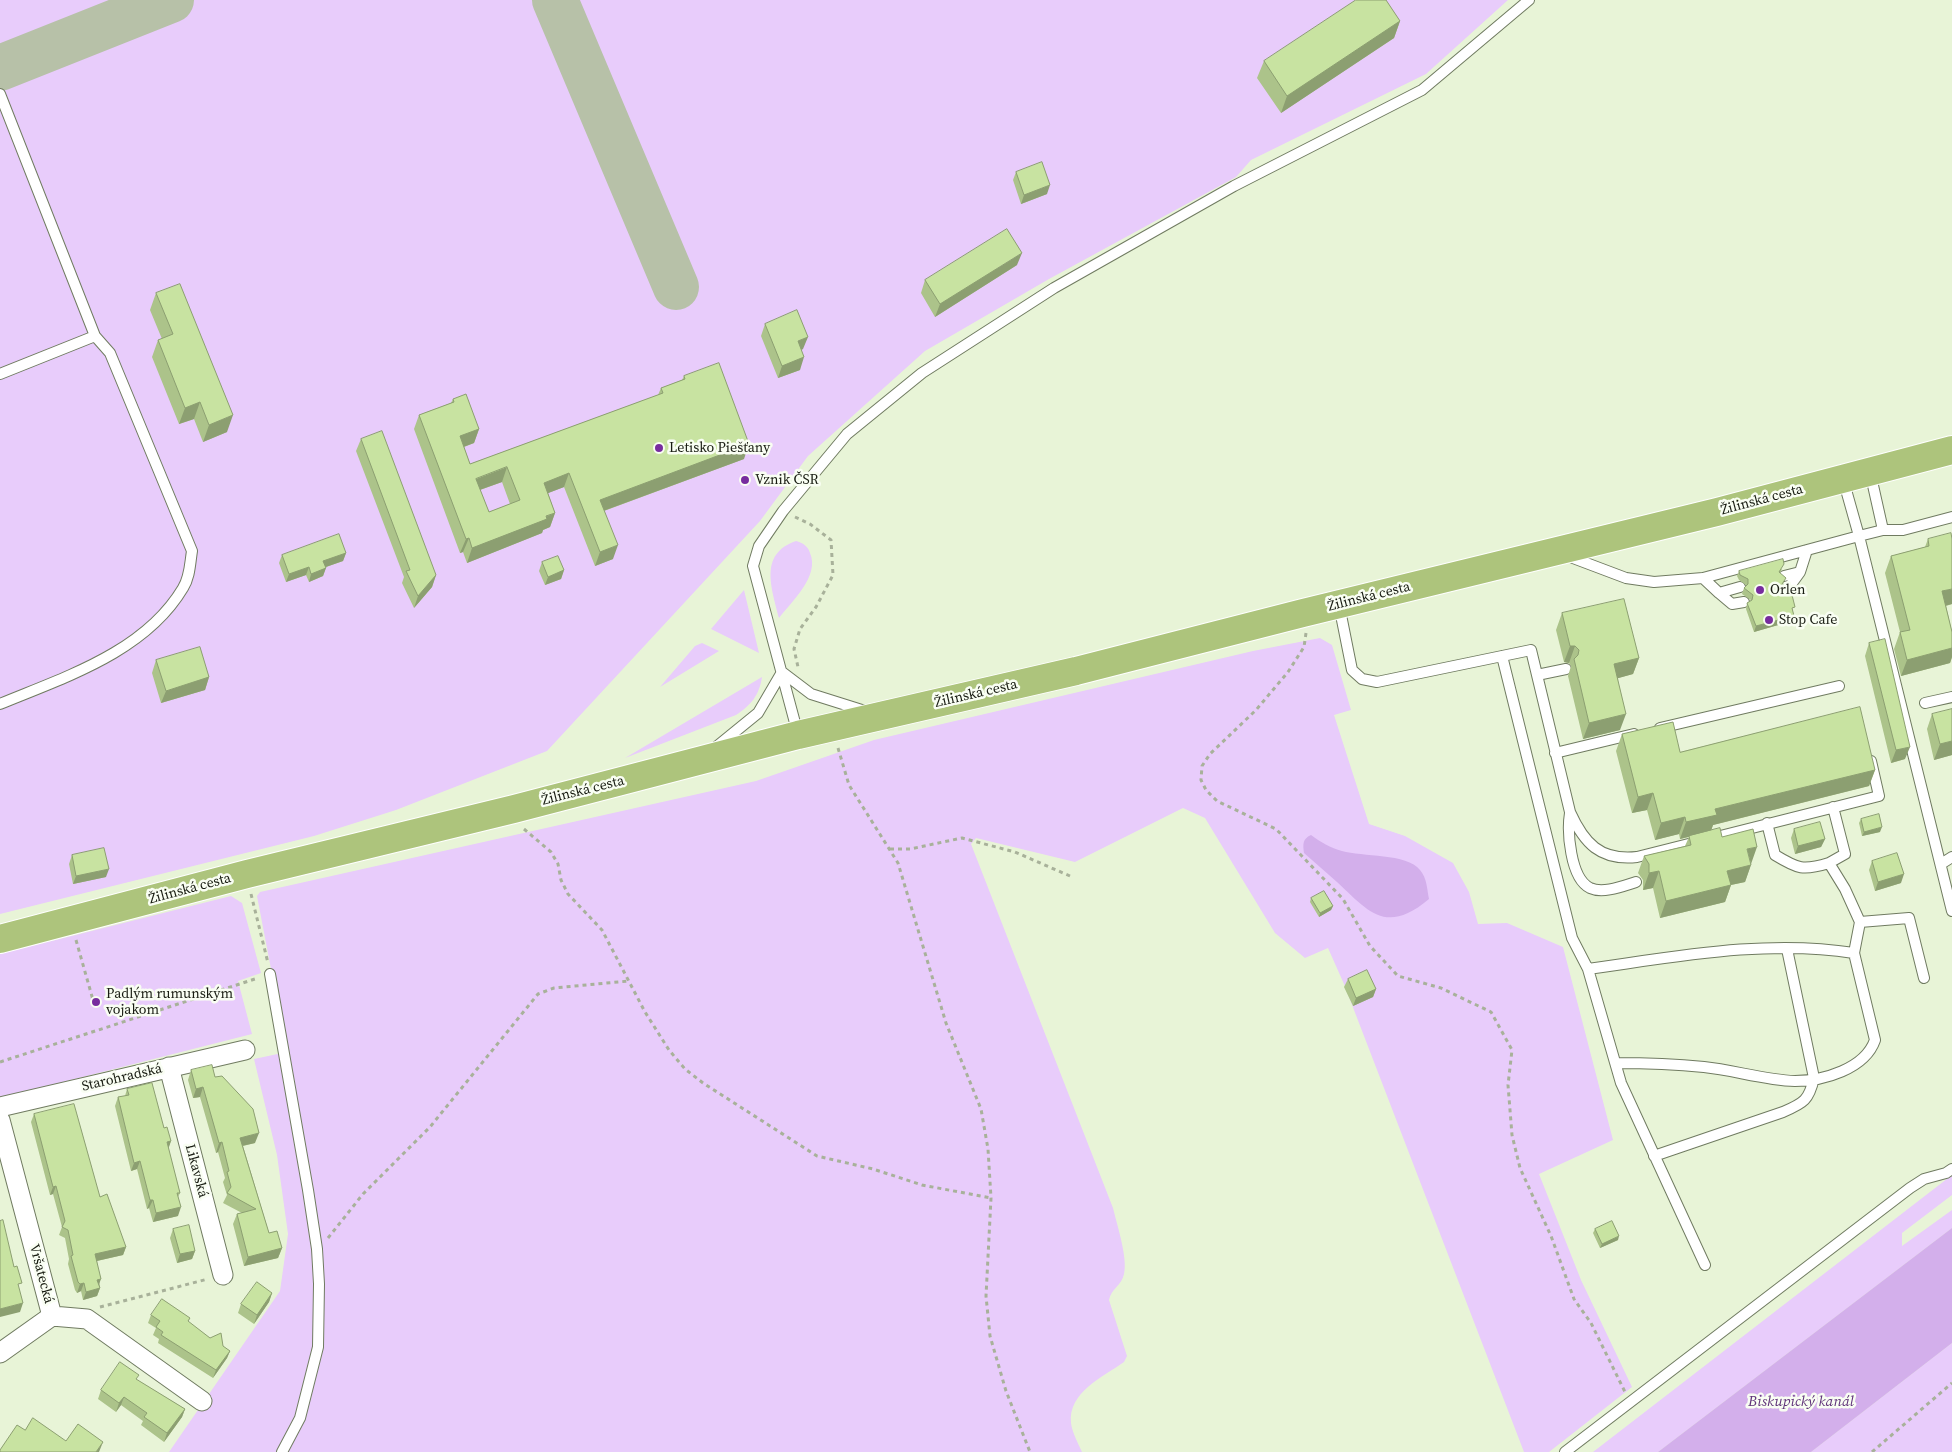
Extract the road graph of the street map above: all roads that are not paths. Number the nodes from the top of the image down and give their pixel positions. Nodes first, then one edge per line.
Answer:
1 (1529, 0) edge
2 (0, 94) edge
3 (95, 336) junction
4 (0, 374) edge
5 (1952, 450) edge
6 (1870, 472) junction
7 (1843, 478) junction
8 (1951, 519) edge
9 (1883, 530) junction
10 (1859, 536) junction
11 (1807, 550) junction
12 (1555, 551) junction
13 (1800, 572) junction
14 (1784, 576) edge
15 (1703, 578) junction
16 (1740, 587) dead end
17 (1787, 590) edge
18 (1718, 593) junction
19 (1744, 602) dead end
20 (1338, 604) junction
21 (1502, 656) junction
22 (781, 668) junction
23 (1566, 669) dead end
24 (1537, 675) junction
25 (1839, 686) dead end
26 (1952, 697) edge
27 (1925, 703) dead end
28 (0, 704) edge
29 (884, 716) junction
30 (798, 735) junction
31 (1868, 751) edge
32 (1555, 753) junction
33 (701, 760) junction
34 (1832, 807) junction
35 (1570, 813) junction
36 (1767, 824) junction
37 (1952, 857) edge
38 (1829, 863) junction
39 (1941, 864) junction
40 (1636, 882) dead end
41 (1952, 910) edge
42 (1860, 922) junction
43 (0, 939) edge
44 (1787, 949) junction
45 (1854, 953) junction
46 (1588, 969) junction
47 (270, 974) road end
48 (1924, 978) dead end
49 (245, 1050) dead end
50 (1616, 1063) junction
51 (169, 1067) junction
52 (1814, 1078) junction
53 (0, 1107) edge
54 (0, 1120) edge
55 (1654, 1156) junction
56 (1952, 1169) edge
57 (1705, 1265) dead end
58 (223, 1275) road end
59 (52, 1316) junction
60 (0, 1353) edge
61 (202, 1401) dead end
62 (282, 1452) edge
63 (1565, 1452) edge

1 - 22 lane
2 - 3 lane
3 - 4 lane
3 - 28 lane
5 - 6 main road, Žilinská cesta
6 - 7 main road, Žilinská cesta
6 - 9 lane
7 - 10 lane
7 - 12 main road, Žilinská cesta
8 - 9 lane
9 - 10 lane
10 - 11 lane
10 - 39 lane
11 - 13 lane
11 - 15 lane
12 - 15 lane
12 - 20 main road, Žilinská cesta
13 - 14 lane
13 - 17 lane
15 - 18 lane
16 - 18 lane
18 - 19 lane
20 - 21 lane
20 - 29 main road, Žilinská cesta
21 - 24 lane
21 - 46 lane
22 - 29 lane
22 - 30 lane
22 - 33 lane
23 - 24 lane
24 - 32 lane
25 - 32 lane
26 - 27 lane
29 - 30 main road, Žilinská cesta
30 - 33 main road, Žilinská cesta
31 - 34 lane
32 - 35 lane
33 - 43 main road, Žilinská cesta
34 - 36 lane
34 - 38 lane
35 - 36 lane
35 - 40 lane
36 - 38 lane
37 - 39 lane
38 - 42 lane
39 - 41 lane
42 - 45 lane
42 - 48 lane
44 - 45 lane
44 - 46 lane
44 - 52 lane
45 - 52 lane
46 - 50 lane
47 - 62 lane
49 - 51 street, Starohradská
50 - 52 lane
50 - 55 lane
51 - 53 street, Starohradská
51 - 58 street, Likavská
52 - 55 lane
54 - 59 street, Vršatecká
55 - 57 lane
56 - 63 lane
59 - 60 street
59 - 61 street, Vršatecká

